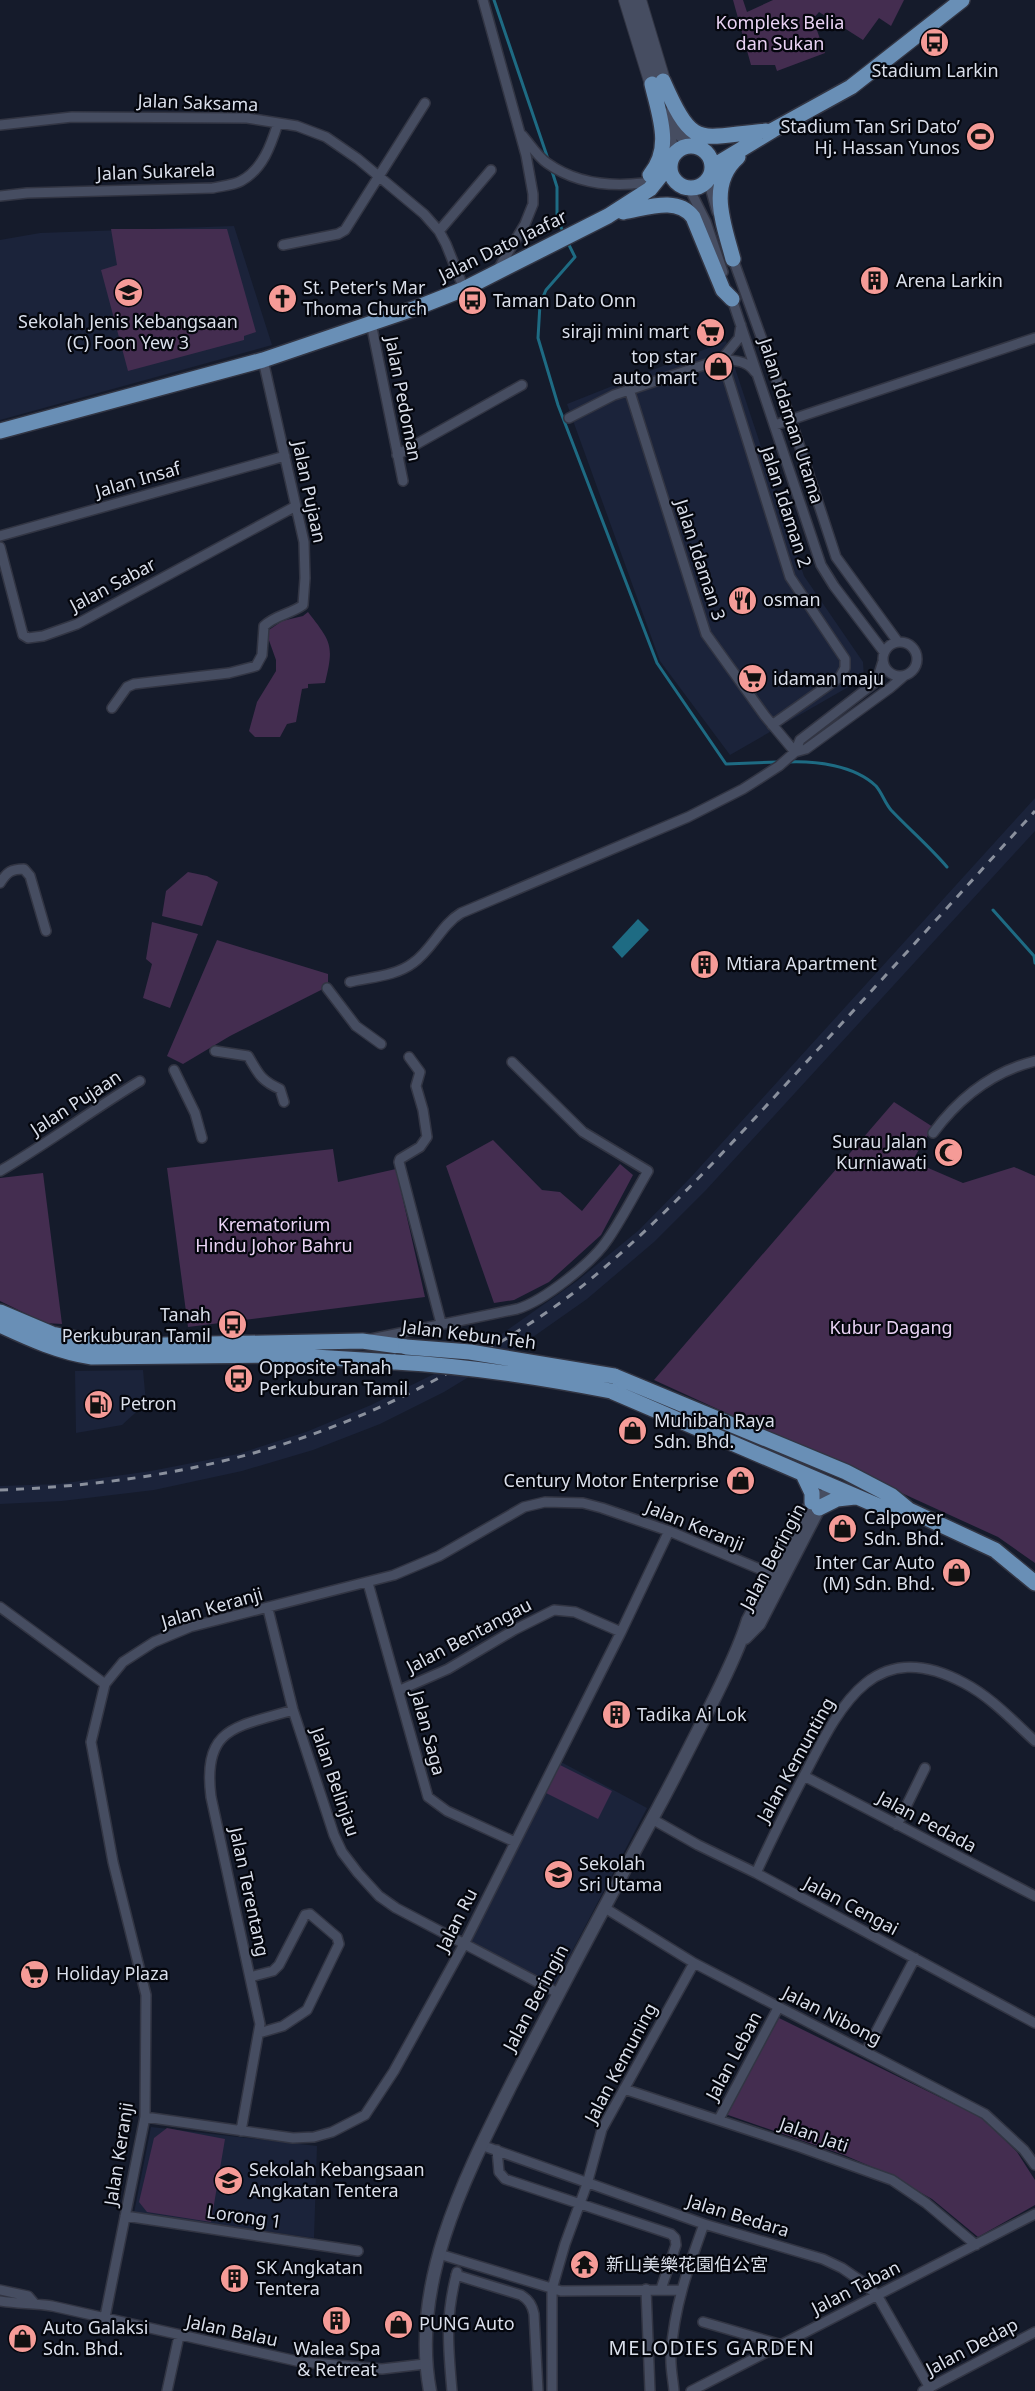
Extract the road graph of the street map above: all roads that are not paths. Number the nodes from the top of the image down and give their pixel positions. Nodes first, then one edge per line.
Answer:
1 (483, 0) edge
2 (626, 0) edge
3 (639, 0) edge
4 (962, 0) edge
5 (657, 82) junction
6 (425, 103) dead end
7 (278, 123) junction
8 (0, 125) edge
9 (519, 132) junction
10 (767, 133) junction
11 (700, 149) junction
12 (672, 158) junction
13 (491, 170) dead end
14 (710, 173) junction
15 (380, 177) junction
16 (643, 183) junction
17 (688, 188) junction
18 (0, 196) edge
19 (616, 213) junction
20 (439, 231) junction
21 (283, 245) dead end
22 (733, 259) junction
23 (496, 273) junction
24 (464, 289) junction
25 (732, 299) junction
26 (371, 323) junction
27 (741, 324) junction
28 (1035, 338) edge
29 (722, 359) junction
30 (263, 360) junction
31 (759, 378) junction
32 (522, 385) dead end
33 (629, 390) junction
34 (569, 418) dead end
35 (791, 420) junction
36 (775, 425) junction
37 (0, 431) edge
38 (398, 455) junction
39 (285, 456) junction
40 (403, 481) dead end
41 (296, 506) junction
42 (0, 536) edge
43 (0, 547) edge
44 (898, 642) junction
45 (883, 656) junction
46 (904, 676) junction
47 (112, 708) dead end
48 (772, 725) junction
49 (795, 752) junction
50 (0, 883) edge
51 (46, 931) dead end
52 (350, 982) dead end
53 (327, 988) dead end
54 (381, 1044) dead end
55 (215, 1051) dead end
56 (409, 1057) dead end
57 (1035, 1061) edge
58 (512, 1062) dead end
59 (174, 1070) dead end
60 (140, 1082) dead end
61 (284, 1102) dead end
62 (933, 1133) dead end
63 (202, 1138) dead end
64 (0, 1171) edge
65 (0, 1312) edge
66 (441, 1323) junction
67 (0, 1324) edge
68 (362, 1341) junction
69 (613, 1383) junction
70 (793, 1451) junction
71 (803, 1474) junction
72 (857, 1478) junction
73 (827, 1482) junction
74 (858, 1496) junction
75 (815, 1505) junction
76 (909, 1510) junction
77 (669, 1531) junction
78 (774, 1575) junction
79 (368, 1583) junction
80 (1035, 1583) edge
81 (0, 1606) edge
82 (268, 1609) junction
83 (621, 1632) junction
84 (742, 1641) junction
85 (105, 1684) junction
86 (400, 1690) junction
87 (293, 1710) junction
88 (1035, 1741) edge
89 (925, 1768) dead end
90 (804, 1776) junction
91 (652, 1819) junction
92 (897, 1825) junction
93 (515, 1842) junction
94 (756, 1873) junction
95 (1035, 1896) edge
96 (605, 1908) junction
97 (464, 1943) junction
98 (915, 1958) junction
99 (694, 1963) junction
100 (250, 1977) junction
101 (558, 1993) junction
102 (778, 2008) junction
103 (1035, 2023) edge
104 (259, 2032) junction
105 (866, 2051) junction
106 (624, 2089) junction
107 (145, 2117) junction
108 (719, 2120) junction
109 (241, 2131) junction
110 (481, 2145) junction
111 (497, 2150) junction
112 (1035, 2165) edge
113 (587, 2184) junction
114 (581, 2203) junction
115 (1035, 2214) edge
116 (125, 2216) junction
117 (704, 2224) junction
118 (976, 2245) junction
119 (358, 2251) dead end
120 (439, 2254) junction
121 (460, 2261) junction
122 (456, 2275) junction
123 (552, 2289) junction
124 (646, 2289) junction
125 (662, 2289) junction
126 (0, 2290) edge
127 (680, 2290) junction
128 (877, 2295) junction
129 (0, 2301) edge
130 (34, 2303) junction
131 (105, 2317) junction
132 (703, 2322) dead end
133 (1035, 2332) edge
134 (179, 2336) junction
135 (782, 2345) junction
136 (425, 2364) junction
137 (926, 2389) edge
138 (167, 2391) edge
139 (430, 2391) edge
140 (452, 2391) edge
141 (538, 2391) edge
142 (552, 2391) edge
143 (650, 2391) edge
144 (674, 2391) edge
145 (691, 2391) edge

1 - 9 street
2 - 5 main road
3 - 5 main road
4 - 10 main road
5 - 10 main road
5 - 11 main road
5 - 12 main road
5 - 16 main road
6 - 15 street
7 - 8 street, Jalan Saksama
7 - 15 street, Jalan Saksama
7 - 18 street, Jalan Sukarela
9 - 16 street
9 - 23 street
10 - 11 main road
10 - 14 main road
10 - 22 main road
11 - 12 main road
11 - 14 main road
12 - 17 main road
12 - 19 main road, Jalan Dato Jaafar
13 - 20 street
14 - 17 main road
14 - 22 street, Jalan Idaman Utama
15 - 20 street, Jalan Saksama
15 - 21 street
16 - 19 main road
17 - 19 main road, Jalan Dato Jaafar
17 - 25 street, Jalan Idaman Utama
19 - 23 main road, Jalan Dato Jaafar
19 - 25 main road
20 - 24 street, Jalan Saksama
22 - 35 street, Jalan Idaman Utama
23 - 24 main road, Jalan Dato Jaafar
24 - 26 main road, Jalan Dato Jaafar
25 - 27 street, Jalan Idaman Utama
26 - 30 main road, Jalan Dato Jaafar
26 - 38 street, Jalan Pedoman
27 - 29 street
27 - 31 street, Jalan Idaman Utama
28 - 35 street
29 - 31 street
29 - 33 street
29 - 48 street, Jalan Idaman 2
30 - 37 main road, Jalan Dato Jaafar
30 - 39 street, Jalan Pujaan
31 - 36 street, Jalan Idaman Utama
32 - 38 street
33 - 34 street
33 - 48 street, Jalan Idaman 3
35 - 36 street
35 - 44 street, Jalan Idaman Utama
36 - 45 street, Jalan Idaman Utama
38 - 40 street, Jalan Pedoman
39 - 41 street, Jalan Pujaan
39 - 42 street, Jalan Insaf
41 - 43 street, Jalan Sabar
41 - 47 street, Jalan Pujaan
44 - 45 street, Jalan Idaman Utama
44 - 46 street, Jalan Idaman Utama
45 - 46 street, Jalan Idaman Utama
45 - 49 street, Jalan Idaman Utama
46 - 49 street, Jalan Idaman Utama
48 - 49 street, Jalan Idaman 3
49 - 52 street, Jalan Idaman Utama
50 - 51 street
53 - 54 street
55 - 61 street
56 - 66 street
57 - 62 street
58 - 66 street
59 - 63 street
60 - 64 street, Jalan Pujaan
65 - 68 main road, Jalan Kebun Teh
66 - 68 street
67 - 69 main road, Jalan Kebun Teh, bridge
68 - 69 main road, Jalan Kebun Teh, bridge
69 - 70 main road, Jalan Kebun Teh
69 - 71 main road, Jalan Kebun Teh
70 - 72 main road, Jalan Kebun Teh
70 - 73 main road
71 - 73 main road, Jalan Kebun Teh
71 - 75 main road
72 - 73 main road
72 - 76 main road, Jalan Kebun Teh
73 - 74 main road, Jalan Kebun Teh
73 - 75 street, Jalan Beringin
74 - 75 main road
74 - 76 main road, Jalan Kebun Teh
75 - 78 street, Jalan Beringin
75 - 84 street, Jalan Beringin
76 - 80 main road, Jalan Kebun Teh
77 - 78 street, Jalan Keranji
77 - 79 street, Jalan Keranji
77 - 83 street, Jalan Ru
78 - 84 street, Jalan Beringin
79 - 82 street, Jalan Keranji
79 - 86 street, Jalan Saga
81 - 85 street
82 - 85 street, Jalan Keranji
82 - 87 street, Jalan Belinjau
83 - 86 street, Jalan Bentangau
83 - 93 street, Jalan Ru
84 - 91 street, Jalan Beringin
85 - 107 street, Jalan Keranji
86 - 93 street, Jalan Saga
87 - 97 street, Jalan Belinjau
87 - 100 street, Jalan Terentang
88 - 90 street, Jalan Kemunting
89 - 92 street
90 - 92 street, Jalan Pedada
90 - 94 street, Jalan Kemunting
91 - 94 street, Jalan Cengai
91 - 96 street, Jalan Beringin
92 - 95 street, Jalan Pedada
93 - 97 street, Jalan Ru
94 - 98 street, Jalan Cengai
96 - 99 street, Jalan Nibong
96 - 101 street, Jalan Beringin
97 - 101 street, Jalan Belinjau
97 - 109 street, Jalan Ru
98 - 103 street, Jalan Cengai
98 - 105 street
99 - 102 street, Jalan Nibong
99 - 106 street, Jalan Kemuning
100 - 104 street, Jalan Terentang
100 - 104 street
101 - 110 street, Jalan Beringin
102 - 105 street, Jalan Nibong
102 - 108 street, Jalan Leban
104 - 109 street, Jalan Terentang
105 - 112 street, Jalan Nibong
106 - 108 street, Jalan Jati
106 - 113 street, Jalan Kemuning
107 - 109 street, Jalan Ru
107 - 116 street, Jalan Keranji
108 - 118 street, Jalan Jati
110 - 111 street, Jalan Bedara
110 - 120 street, Jalan Beringin
111 - 113 street, Jalan Bedara
111 - 114 street
113 - 114 street, Jalan Kemuning
113 - 117 street, Jalan Bedara
114 - 123 street, Jalan Kemuning
114 - 125 street
115 - 118 street, Jalan Taban
116 - 119 street, Lorong 1
116 - 131 street, Jalan Keranji
117 - 127 street
117 - 128 street, Jalan Bedara
118 - 128 street, Jalan Taban
120 - 121 street
120 - 136 street, Jalan Beringin
121 - 122 street
121 - 123 street
122 - 140 street
122 - 141 street
123 - 124 street
123 - 142 street, Jalan Kemuning
124 - 125 street
124 - 143 street
125 - 127 street
126 - 130 street, Jalan Balau
127 - 144 street
128 - 135 street, Jalan Taban
128 - 137 street, Jalan Bedara
129 - 130 street, Jalan Balau
130 - 131 street, Jalan Balau
131 - 134 street, Jalan Balau
132 - 135 street
133 - 137 street, Jalan Dedap
134 - 136 street, Jalan Balau
134 - 138 street
135 - 145 street, Jalan Taban
136 - 139 street, Jalan Beringin

